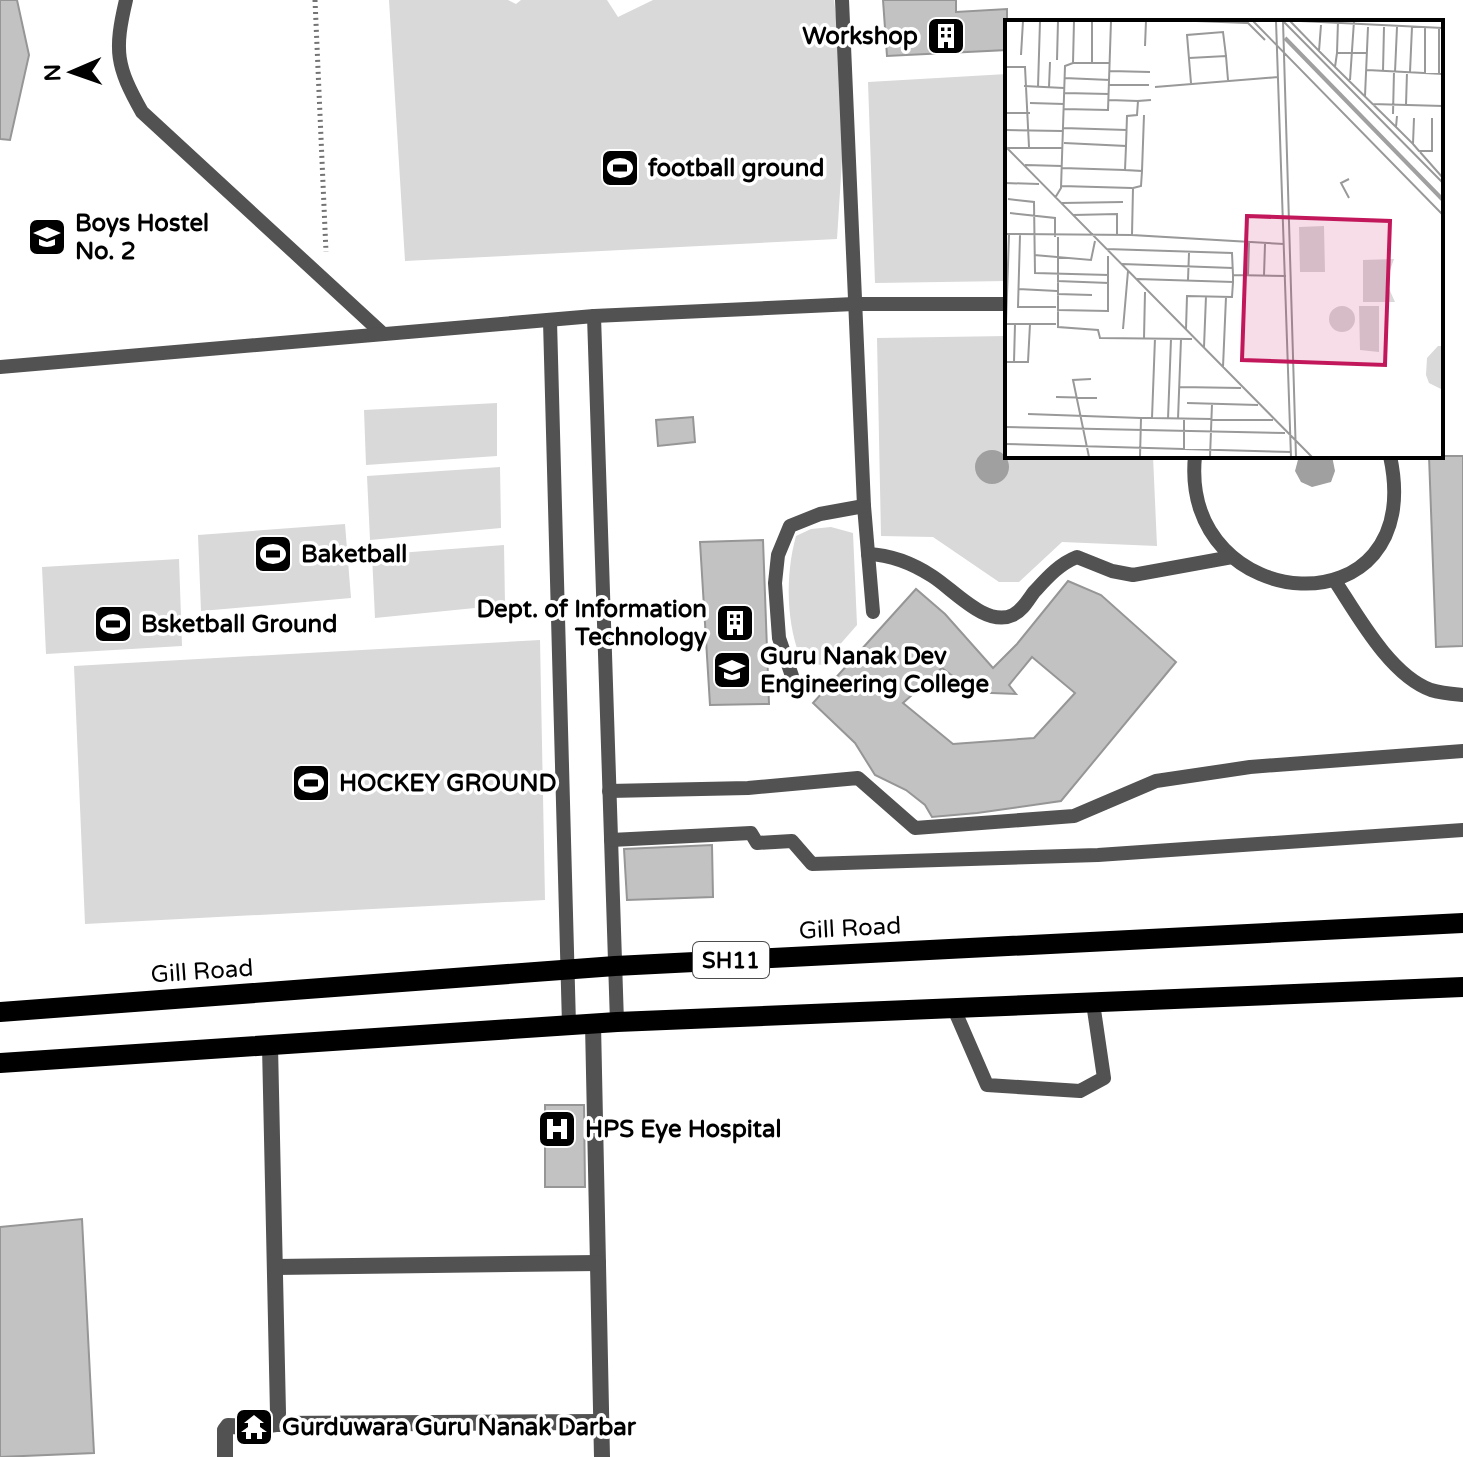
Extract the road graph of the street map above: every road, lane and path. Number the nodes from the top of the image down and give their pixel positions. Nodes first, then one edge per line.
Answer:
1 (126, 0) edge
2 (315, 0) edge
3 (842, 0) edge
4 (327, 285) junction
5 (854, 304) junction
6 (1005, 304) edge
7 (594, 316) junction
8 (550, 321) junction
9 (383, 334) junction
10 (0, 367) edge
11 (1195, 458) edge
12 (1390, 458) edge
13 (864, 506) junction
14 (868, 554) junction
15 (1232, 557) junction
16 (1335, 581) junction
17 (873, 612) dead end
18 (792, 676) dead end
19 (1463, 695) edge
20 (1463, 751) edge
21 (609, 791) junction
22 (1463, 830) edge
23 (611, 840) junction
24 (1463, 923) edge
25 (615, 966) junction
26 (566, 970) junction
27 (1463, 987) edge
28 (1093, 1003) junction
29 (954, 1009) junction
30 (0, 1012) edge
31 (617, 1022) junction
32 (593, 1024) junction
33 (569, 1025) junction
34 (270, 1046) junction
35 (0, 1063) edge
36 (598, 1263) junction
37 (275, 1267) junction
38 (601, 1422) junction
39 (276, 1424) junction
40 (225, 1457) edge
41 (602, 1457) edge

1 - 4 lane
2 - 4 path
3 - 5 lane
4 - 9 lane
5 - 6 lane
5 - 7 lane
5 - 13 lane
7 - 8 lane
7 - 21 lane
8 - 9 lane
8 - 26 lane
9 - 10 lane
11 - 15 lane
12 - 16 lane
13 - 14 lane
13 - 18 lane
14 - 15 lane
14 - 17 lane
15 - 16 lane
16 - 19 lane
20 - 21 lane
21 - 23 lane
22 - 23 lane
23 - 25 lane
24 - 25 main road, Gill Road / SH11
25 - 26 main road, Gill Road / SH11
25 - 31 lane
26 - 30 main road, Gill Road / SH11
26 - 33 lane
27 - 28 main road
28 - 29 main road
28 - 29 lane
29 - 31 main road
31 - 32 main road
32 - 33 main road
32 - 36 street
33 - 34 main road
34 - 35 main road
34 - 37 street
36 - 37 street
36 - 38 street
37 - 39 street
38 - 39 street
38 - 41 street
39 - 40 street

